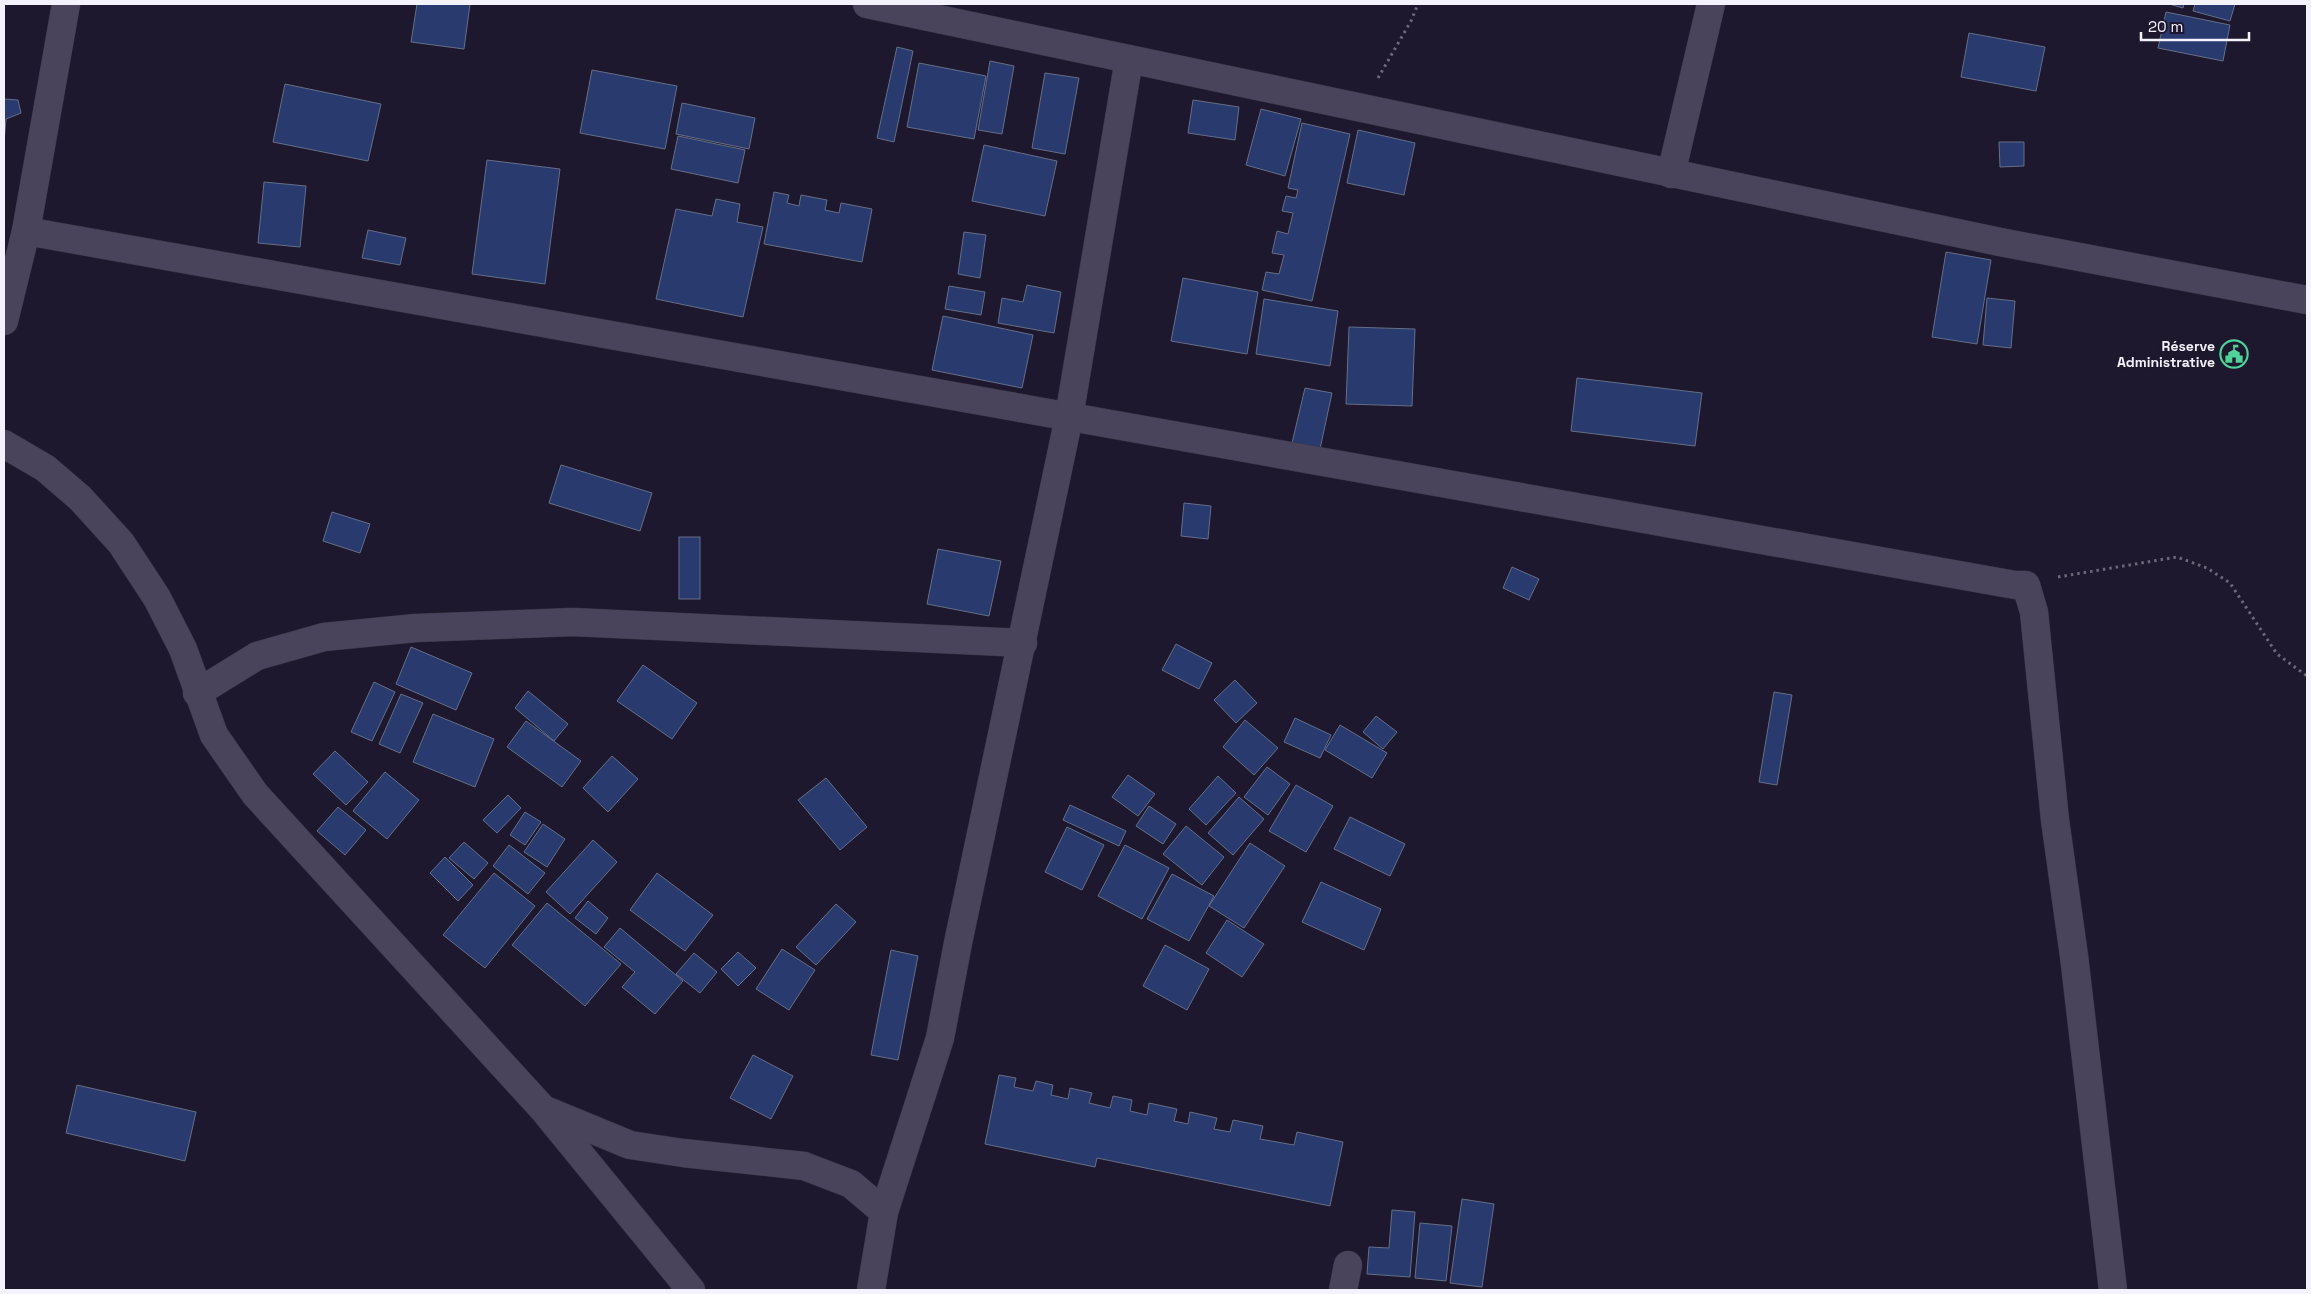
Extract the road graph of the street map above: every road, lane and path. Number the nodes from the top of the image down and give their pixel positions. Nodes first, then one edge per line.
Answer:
1 (66, 4) edge
2 (1418, 4) edge
3 (1710, 4) edge
4 (881, 5) edge
5 (1130, 59) junction
6 (1358, 106) junction
7 (1671, 174) junction
8 (26, 231) junction
9 (2307, 300) edge
10 (4, 321) edge
11 (1069, 416) junction
12 (4, 444) edge
13 (2016, 584) junction
14 (1023, 642) junction
15 (2307, 676) edge
16 (198, 693) junction
17 (543, 1109) junction
18 (884, 1212) junction
19 (691, 1290) edge
20 (871, 1290) edge
21 (2113, 1290) edge

1 - 8 street
2 - 6 path
3 - 7 street
4 - 5 street
5 - 6 street
5 - 11 street
6 - 7 street
7 - 9 street
8 - 10 street
8 - 11 street
11 - 13 street
11 - 14 street
12 - 16 street
13 - 15 path
13 - 21 street
14 - 16 street
14 - 18 street
16 - 17 street
17 - 18 street
17 - 19 street
18 - 20 street

